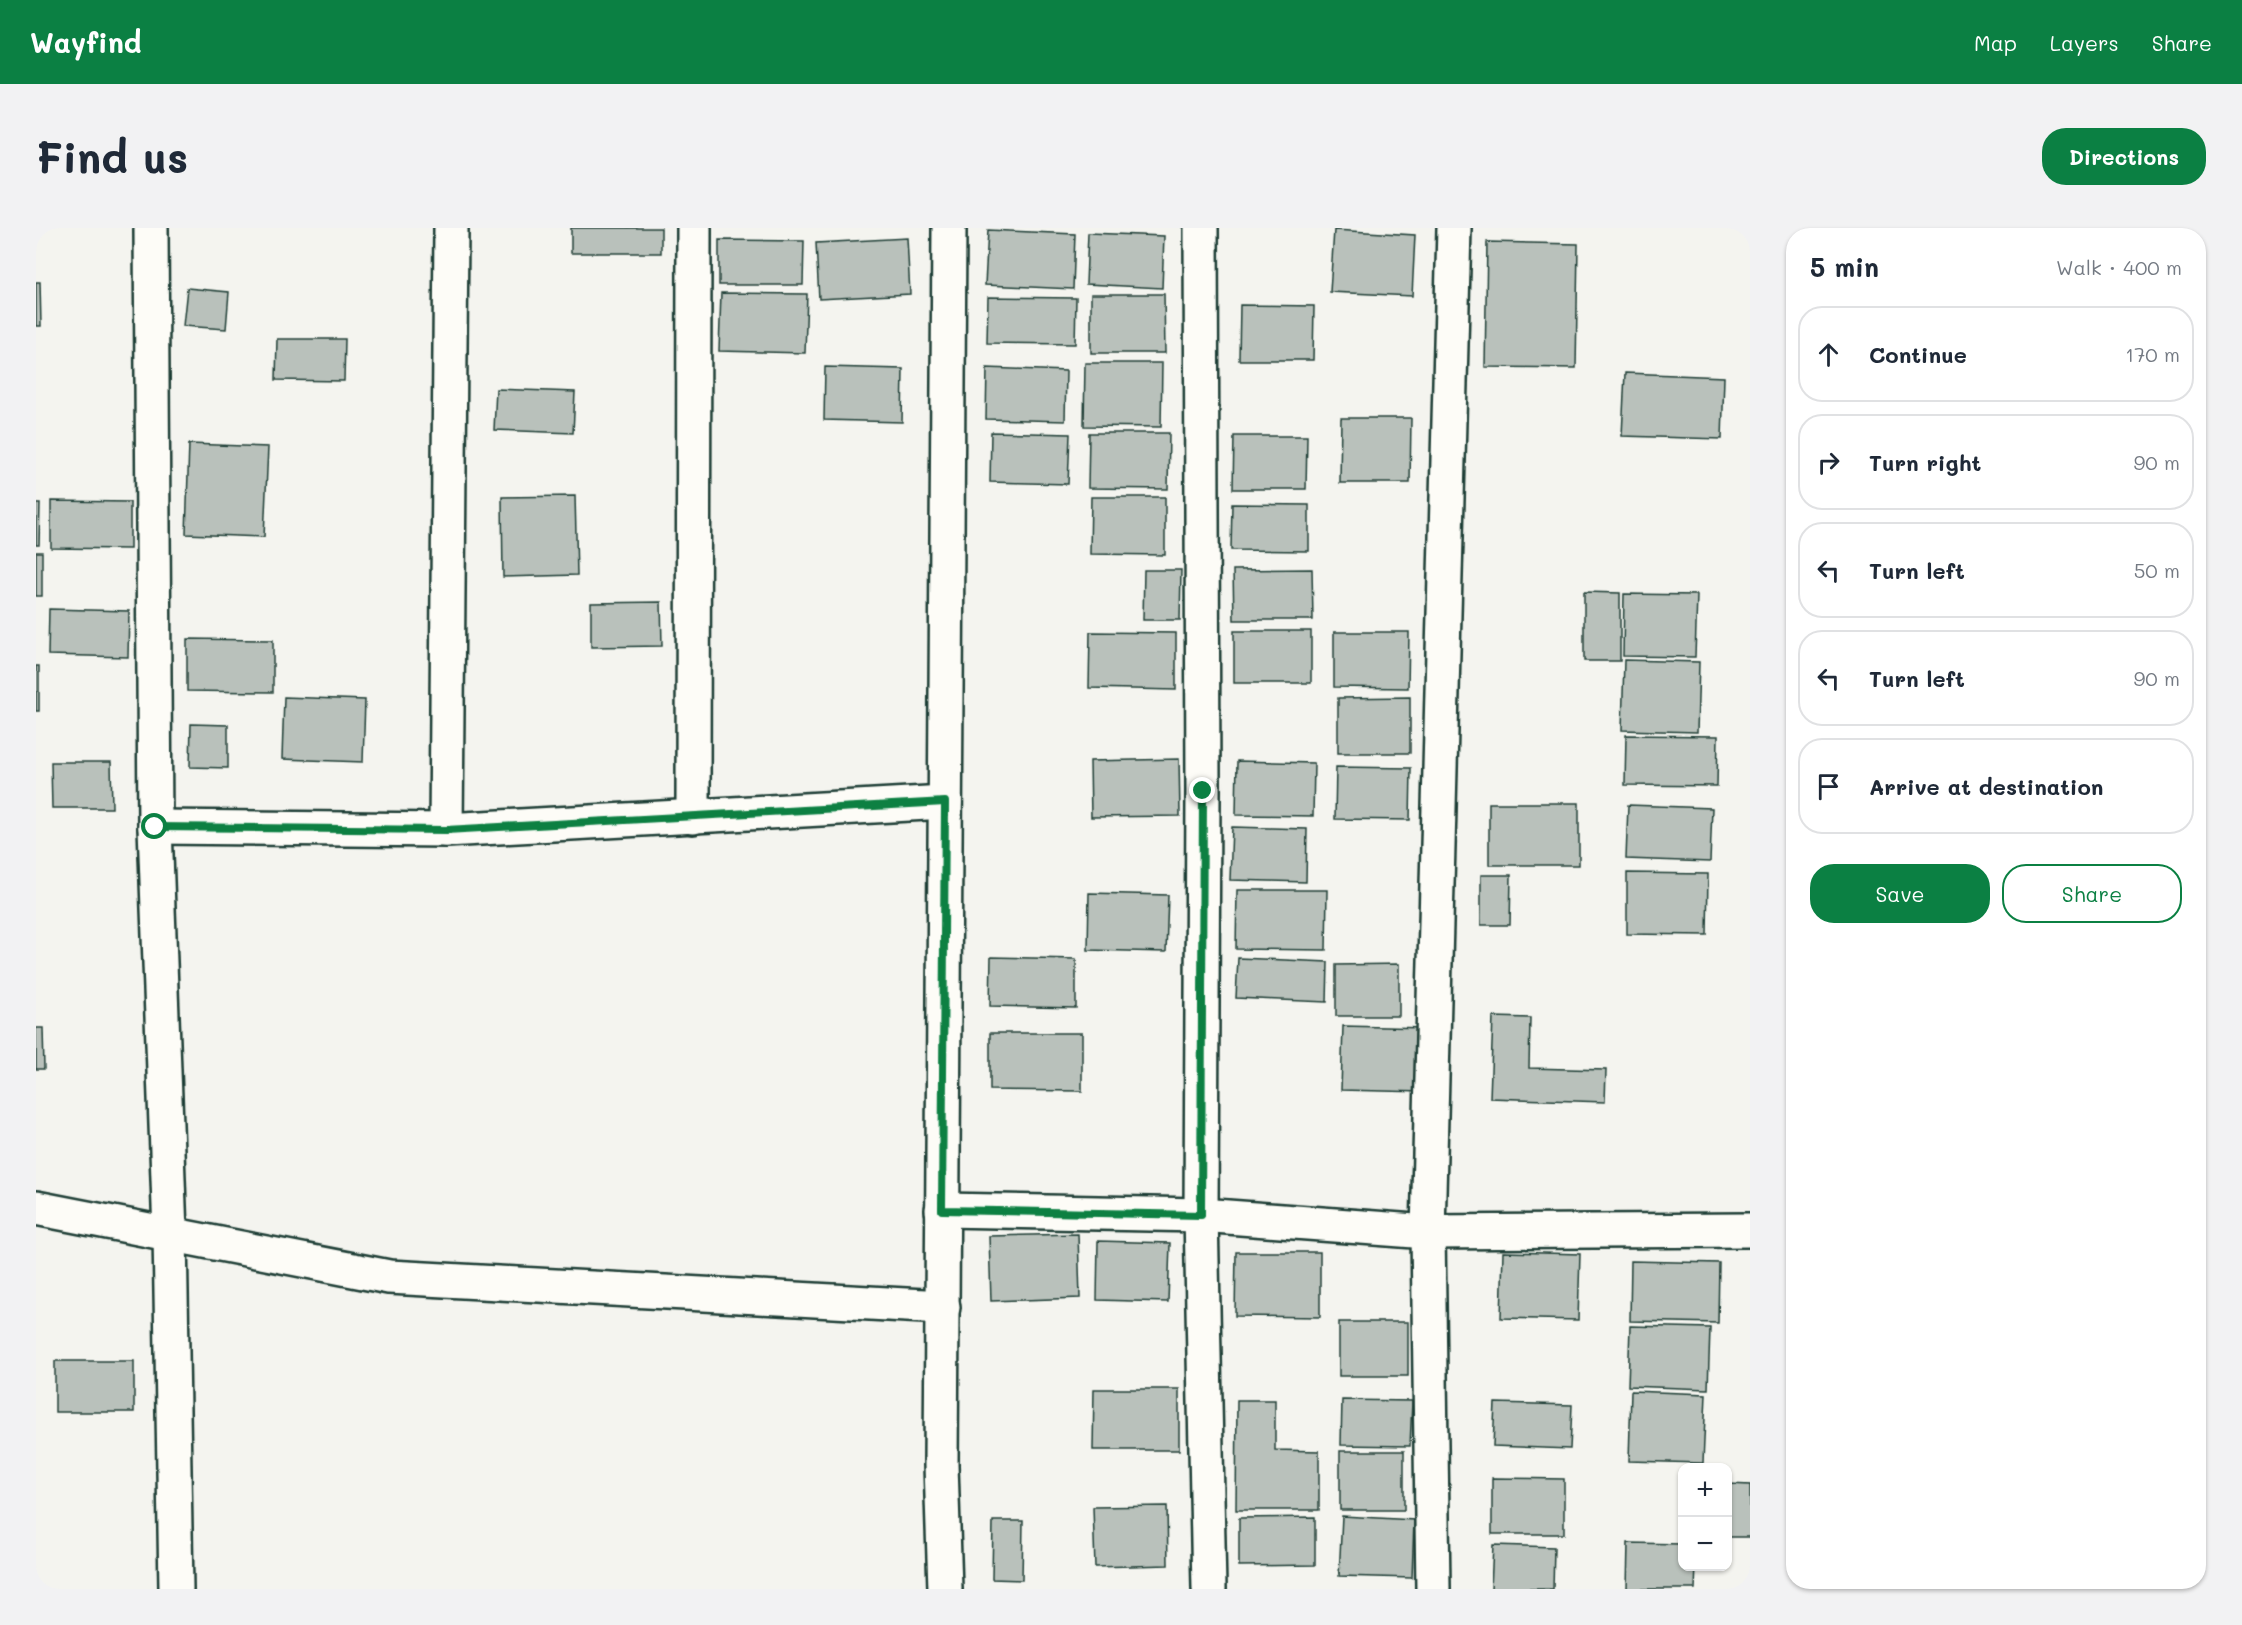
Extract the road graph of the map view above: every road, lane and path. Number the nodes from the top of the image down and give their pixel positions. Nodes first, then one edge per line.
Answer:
1 (151, 228) edge
2 (452, 228) edge
3 (694, 228) edge
4 (949, 228) edge
5 (1201, 228) edge
6 (1454, 228) edge
7 (945, 802) junction
8 (693, 816) junction
9 (155, 827) junction
10 (446, 830) junction
11 (36, 1208) edge
12 (942, 1210) junction
13 (1201, 1215) junction
14 (1750, 1230) edge
15 (1428, 1232) junction
16 (170, 1233) junction
17 (943, 1307) junction
18 (176, 1589) edge
19 (945, 1589) edge
20 (1209, 1589) edge
21 (1433, 1589) edge

1 - 9 street
2 - 10 street
3 - 8 street
4 - 7 street
5 - 13 street
6 - 15 street
7 - 8 street
7 - 12 street
8 - 10 street
9 - 10 street
9 - 16 street
11 - 16 street
12 - 13 street
12 - 17 street
13 - 15 street
13 - 20 street
14 - 15 street
15 - 21 street
16 - 17 street
16 - 18 street
17 - 19 street

